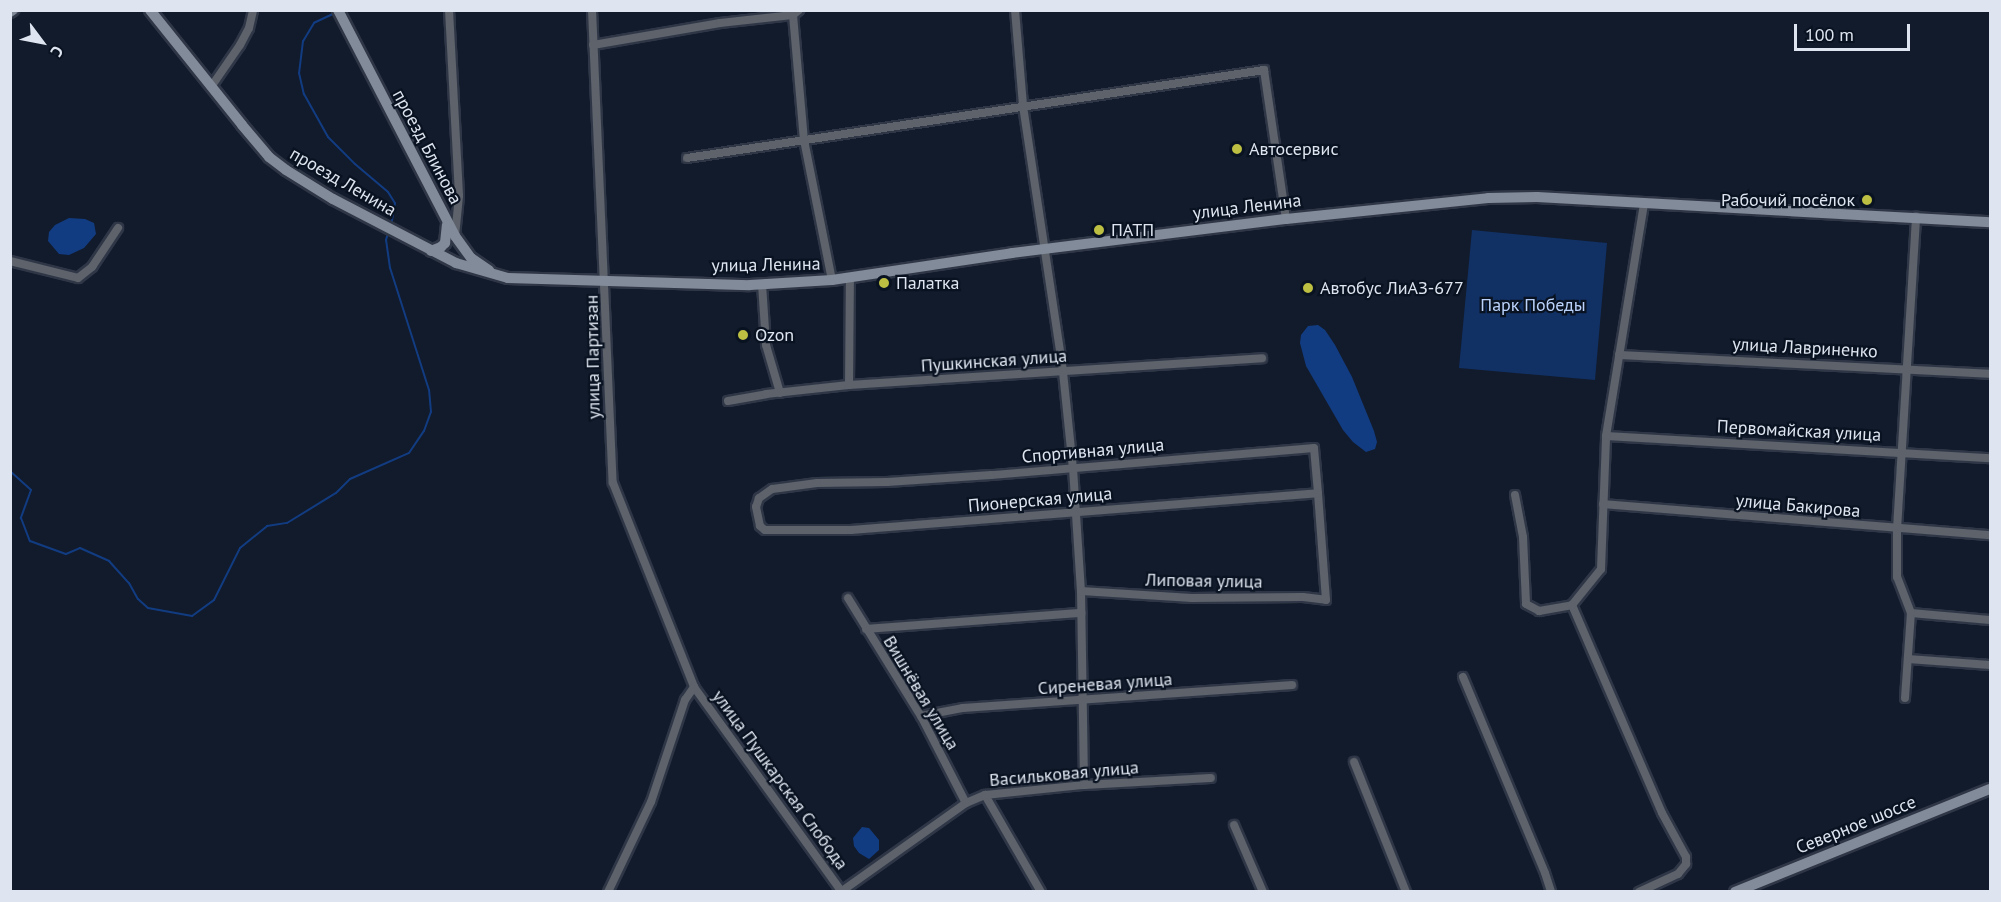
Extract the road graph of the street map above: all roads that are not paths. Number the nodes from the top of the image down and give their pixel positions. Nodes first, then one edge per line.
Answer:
1 (150, 10) edge
2 (253, 10) edge
3 (338, 10) edge
4 (449, 10) edge
5 (592, 10) edge
6 (1015, 10) edge
7 (796, 13) edge
8 (593, 45) junction
9 (211, 87) junction
10 (1023, 106) junction
11 (804, 140) junction
12 (687, 158) dead end
13 (1644, 202) junction
14 (1916, 217) junction
15 (446, 219) junction
16 (1286, 219) junction
17 (1990, 222) edge
18 (118, 228) dead end
19 (455, 236) junction
20 (1042, 249) junction
21 (431, 251) junction
22 (10, 261) edge
23 (508, 278) junction
24 (850, 278) junction
25 (606, 280) junction
26 (832, 280) junction
27 (762, 284) junction
28 (1619, 355) junction
29 (1262, 358) dead end
30 (1906, 368) junction
31 (1063, 372) junction
32 (1990, 374) edge
33 (849, 386) junction
34 (780, 393) junction
35 (728, 401) dead end
36 (1606, 436) junction
37 (1901, 451) junction
38 (1990, 458) edge
39 (1072, 468) junction
40 (1318, 493) junction
41 (1515, 495) dead end
42 (1603, 504) junction
43 (1076, 512) junction
44 (1897, 529) junction
45 (765, 530) joint
46 (1990, 535) edge
47 (1081, 591) junction
48 (848, 598) dead end
49 (1326, 600) joint
50 (1572, 605) junction
51 (1081, 613) junction
52 (1911, 613) junction
53 (1990, 620) edge
54 (866, 629) junction
55 (1908, 659) junction
56 (1990, 665) edge
57 (1463, 677) dead end
58 (1292, 685) dead end
59 (694, 687) junction
60 (1905, 698) dead end
61 (1081, 701) junction
62 (921, 716) junction
63 (1354, 762) dead end
64 (1211, 778) dead end
65 (1084, 785) junction
66 (1990, 789) edge
67 (985, 795) junction
68 (966, 804) junction
69 (1234, 825) dead end
70 (608, 891) edge
71 (842, 891) edge
72 (1041, 891) edge
73 (1263, 891) edge
74 (1406, 891) edge
75 (1551, 891) edge
76 (1639, 891) edge
77 (1735, 891) edge

1 - 9 main road, проезд Ленина
2 - 9 street
3 - 15 main road, проезд Блинова
4 - 19 street
5 - 8 street, улица Партизан
6 - 10 street
7 - 8 street
7 - 11 street
8 - 25 street, улица Партизан
9 - 21 main road, проезд Ленина
10 - 11 street
10 - 16 street
10 - 20 street
11 - 12 street
11 - 26 street
13 - 14 main road, улица Ленина
13 - 16 main road, улица Ленина
13 - 28 street
14 - 17 main road, улица Ленина
14 - 30 street
15 - 19 main road, проезд Блинова
15 - 21 main road
16 - 20 main road, улица Ленина
18 - 22 street
19 - 23 main road, проезд Блинова
20 - 24 main road, улица Ленина
20 - 31 street
21 - 23 main road, проезд Ленина
23 - 25 main road, улица Ленина
24 - 26 main road, улица Ленина
24 - 33 street
25 - 27 main road, улица Ленина
25 - 59 street, улица Партизан
26 - 27 main road, улица Ленина
27 - 34 street
28 - 30 street, улица Лавриненко
28 - 36 street
29 - 31 street, Пушкинская улица
30 - 32 street, улица Лавриненко
30 - 37 street
31 - 33 street, Пушкинская улица
31 - 39 street
33 - 34 street, Пушкинская улица
34 - 35 street, Пушкинская улица
36 - 37 street, Первомайская улица
36 - 42 street
37 - 38 street, Первомайская улица
37 - 44 street
39 - 40 street, Спортивная улица
39 - 43 street
39 - 45 street, Спортивная улица
40 - 43 street, Пионерская улица
40 - 49 street, Спортивная улица
41 - 50 street
42 - 44 street, улица Бакирова
42 - 50 street
43 - 45 street, Пионерская улица
43 - 47 street
44 - 46 street, улица Бакирова
44 - 52 street
47 - 49 street, Липовая улица
47 - 51 street
48 - 54 street, Вишнёвая улица
50 - 76 street
51 - 54 street
51 - 61 street
52 - 53 street
52 - 55 street
54 - 62 street, Вишнёвая улица
55 - 56 street
55 - 60 street
57 - 75 street
58 - 61 street, Сиреневая улица
59 - 70 street
59 - 71 street, улица Пушкарская Слобода
61 - 62 street, Сиреневая улица
61 - 65 street
62 - 68 street, Вишнёвая улица
63 - 74 street
64 - 65 street, Васильковая улица
65 - 67 street, Васильковая улица
66 - 77 main road, Северное шоссе
67 - 68 street, Васильковая улица
67 - 72 street
68 - 71 street, Васильковая улица
69 - 73 street

